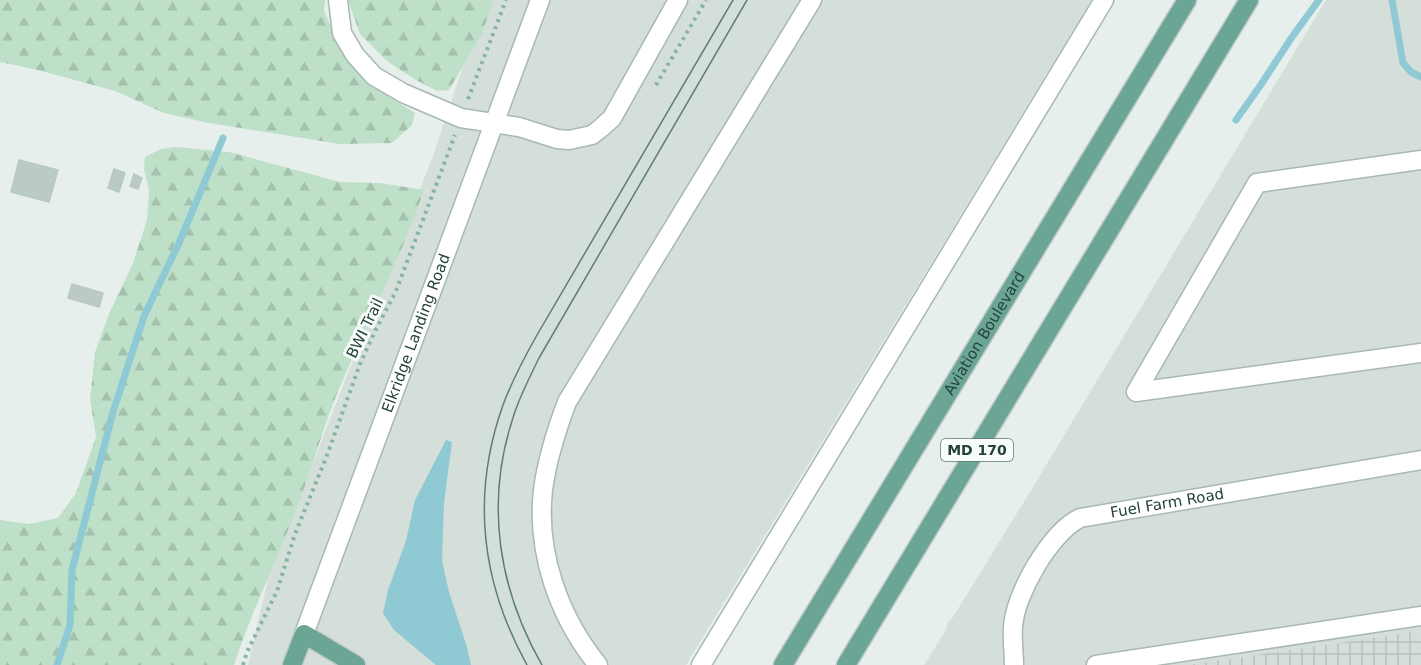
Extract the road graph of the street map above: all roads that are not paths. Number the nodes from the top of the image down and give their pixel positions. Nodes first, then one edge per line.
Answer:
1 (338, 0) edge
2 (540, 0) edge
3 (678, 0) edge
4 (812, 0) edge
5 (1104, 0) edge
6 (1187, 0) edge
7 (1249, 0) edge
8 (495, 124) junction
9 (1421, 160) edge
10 (1421, 352) edge
11 (1421, 460) edge
12 (1421, 616) edge
13 (304, 634) junction
14 (295, 664) edge
15 (847, 664) edge
16 (356, 665) edge
17 (598, 665) edge
18 (701, 665) edge
19 (783, 665) edge
20 (1014, 665) edge
21 (1096, 665) edge

1 - 8 street
2 - 8 street, Elkridge Landing Road
3 - 8 street
4 - 17 street
5 - 18 street
6 - 19 main road, Aviation Boulevard / MD 170
7 - 15 main road, MD 170
8 - 13 street, Elkridge Landing Road
9 - 10 street
11 - 20 street, Fuel Farm Road
12 - 21 street
13 - 14 main road, Elkridge Landing Road
13 - 16 main road

